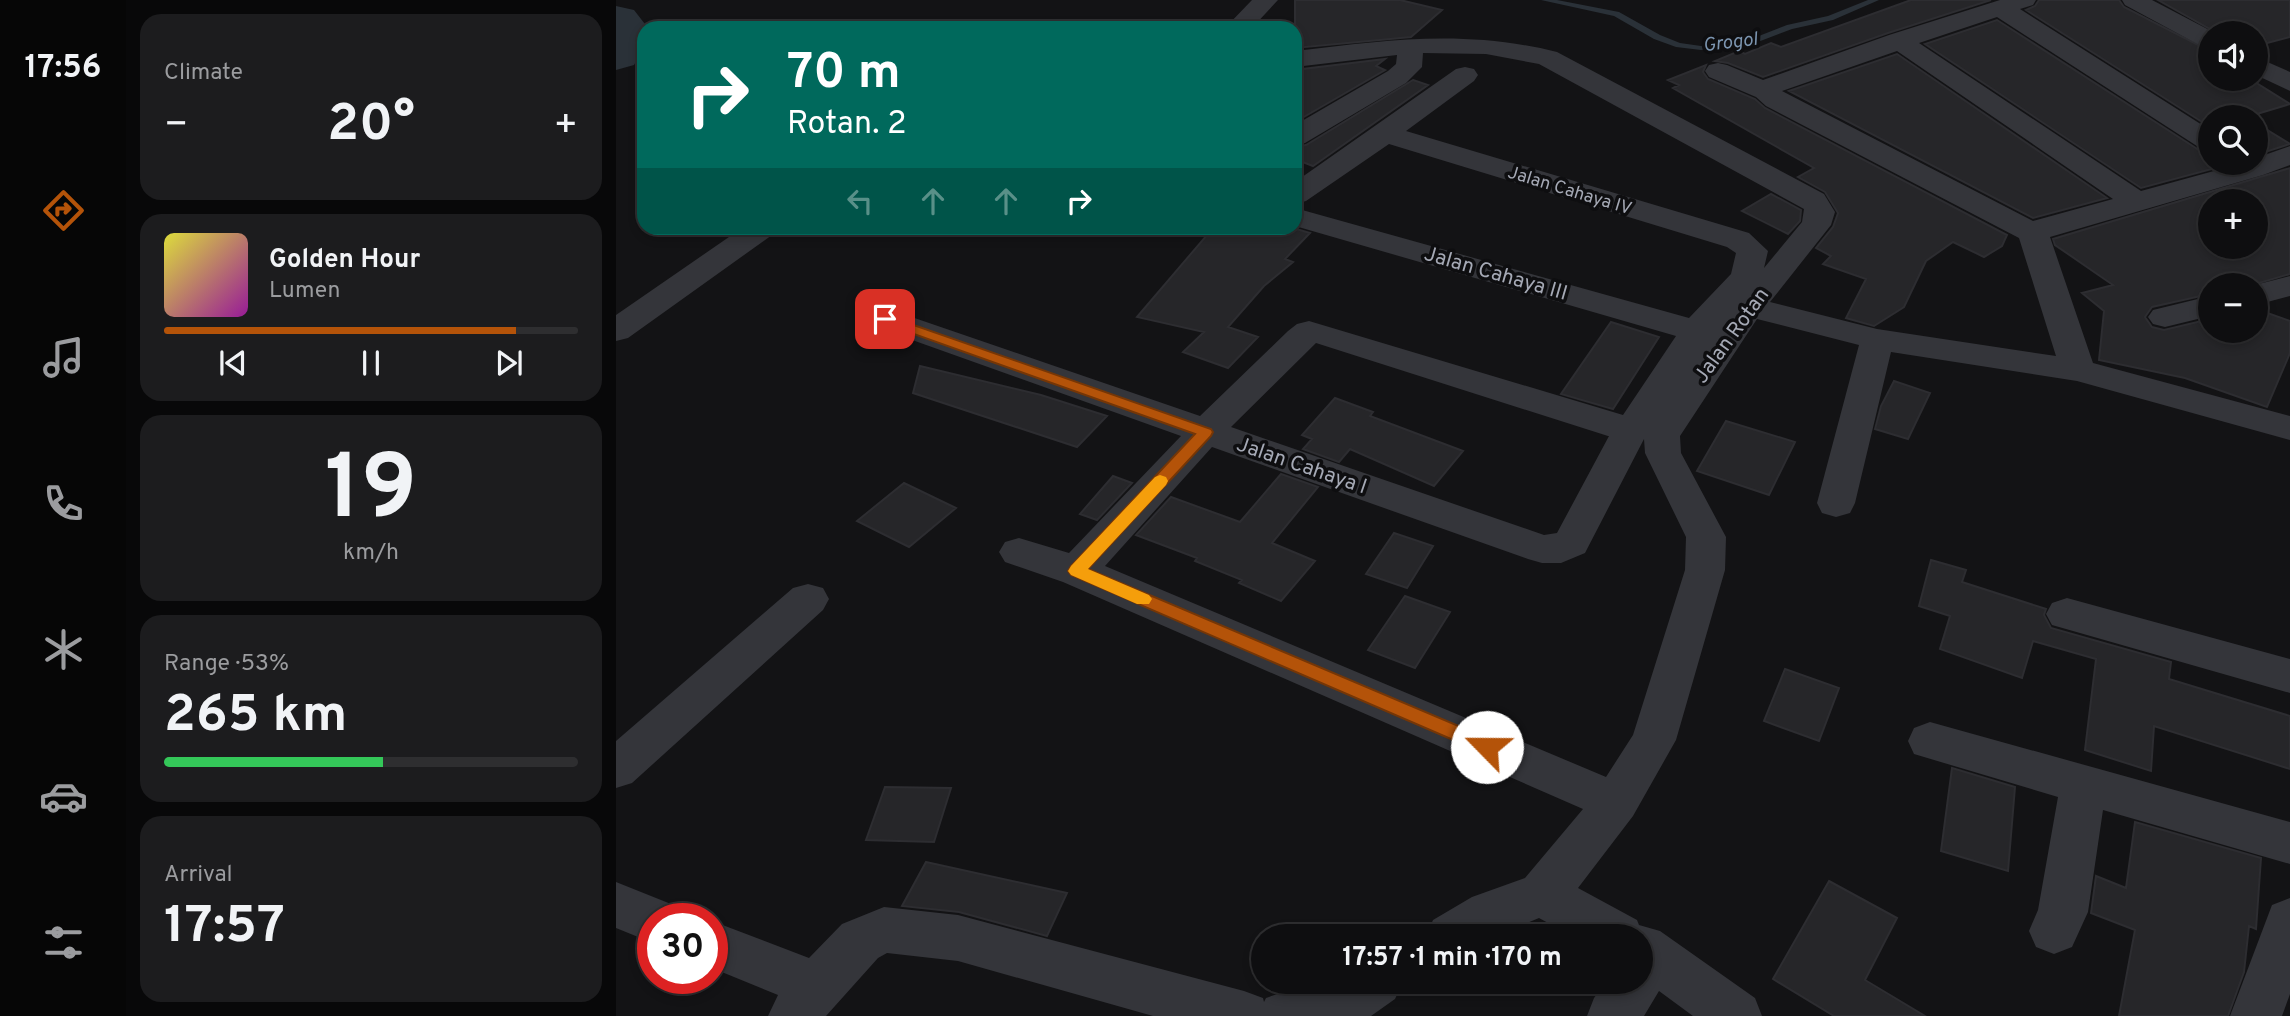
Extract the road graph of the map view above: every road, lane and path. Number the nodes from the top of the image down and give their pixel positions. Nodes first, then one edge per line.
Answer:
1 (1266, 0) edge
2 (2134, 0) edge
3 (2013, 4) edge
4 (1245, 21) edge
5 (2198, 35) edge
6 (1898, 40) junction
7 (1411, 46) junction
8 (1302, 59) edge
9 (2268, 63) edge
10 (1718, 71) dead end
11 (1465, 75) dead end
12 (2290, 83) edge
13 (1766, 91) junction
14 (1302, 133) edge
15 (1385, 134) junction
16 (2198, 134) edge
17 (2290, 155) edge
18 (2268, 161) edge
19 (2220, 175) edge
20 (1302, 190) edge
21 (2137, 202) junction
22 (1302, 219) edge
23 (2034, 234) junction
24 (751, 235) edge
25 (2290, 286) edge
26 (2268, 292) edge
27 (1748, 307) junction
28 (2198, 309) edge
29 (2165, 317) dead end
30 (885, 319) dead end
31 (616, 331) edge
32 (1696, 331) junction
33 (1877, 339) junction
34 (2078, 370) junction
35 (2290, 428) edge
36 (1205, 432) junction
37 (1628, 435) junction
38 (1836, 503) dead end
39 (1019, 552) dead end
40 (1077, 571) junction
41 (808, 598) dead end
42 (2067, 614) dead end
43 (2290, 676) edge
44 (1930, 741) dead end
45 (616, 769) edge
46 (2084, 783) junction
47 (1616, 802) junction
48 (2290, 843) edge
49 (1542, 894) junction
50 (616, 905) edge
51 (637, 914) edge
52 (2290, 921) edge
53 (1471, 924) edge
54 (1587, 924) edge
55 (2054, 931) dead end
56 (728, 954) edge
57 (1653, 967) edge
58 (1359, 994) edge
59 (1623, 994) edge
60 (806, 1001) edge
61 (1244, 1016) edge
62 (1285, 1016) edge
63 (1613, 1016) edge
64 (1736, 1016) edge
65 (2256, 1016) edge

1 - 4 street
2 - 5 street
3 - 6 street
3 - 16 street
6 - 13 street
6 - 21 street
7 - 8 street, Jalan Rotan
7 - 14 street
7 - 27 street, Jalan Rotan
9 - 12 street
10 - 13 street
11 - 15 street
13 - 23 street
15 - 20 street
15 - 32 street, Jalan Cahaya IV
17 - 18 street
19 - 21 street
21 - 23 street
22 - 32 street, Jalan Cahaya III
23 - 34 street
24 - 31 street
25 - 26 street
27 - 33 street
27 - 47 street, Jalan Rotan
28 - 29 street
30 - 36 street, Jalan Cahaya I
32 - 37 street
33 - 34 street
33 - 38 street
34 - 35 street
36 - 37 street
36 - 37 street, Jalan Cahaya I
36 - 40 street
39 - 40 street
40 - 47 street
41 - 45 street
42 - 43 street
44 - 46 street
46 - 48 street
46 - 55 street
47 - 49 street, Jalan Rotan
49 - 53 street
49 - 54 street
50 - 51 street
52 - 65 street
56 - 60 street
57 - 64 street
58 - 62 street
59 - 63 street
60 - 61 street

